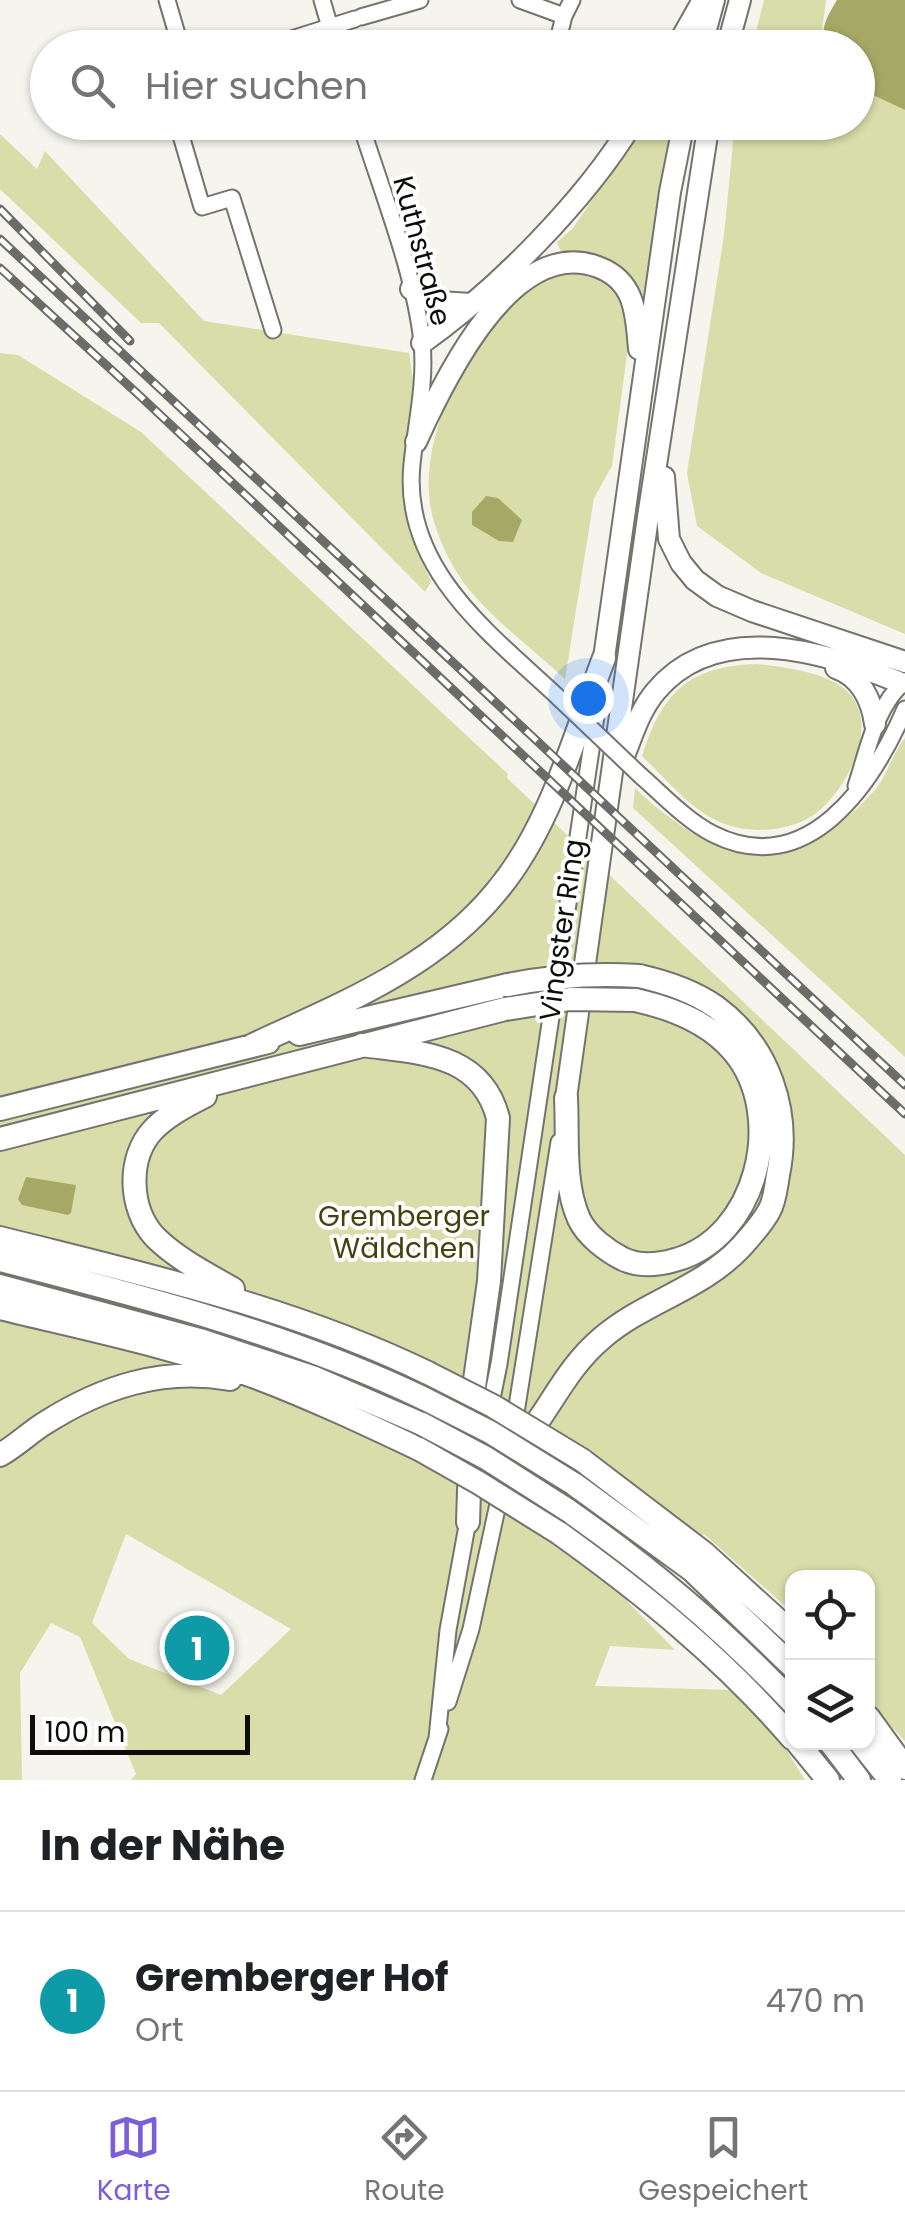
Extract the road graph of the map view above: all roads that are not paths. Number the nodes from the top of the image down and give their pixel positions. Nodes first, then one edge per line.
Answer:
1 (167, 0) edge
2 (322, 0) edge
3 (420, 0) edge
4 (520, 0) edge
5 (572, 0) edge
6 (702, 0) edge
7 (714, 0) edge
8 (740, 0) edge
9 (564, 16) junction
10 (330, 26) junction
11 (176, 30) edge
12 (318, 30) edge
13 (331, 30) edge
14 (560, 30) edge
15 (686, 30) edge
16 (706, 30) edge
17 (732, 30) edge
18 (182, 140) edge
19 (365, 140) edge
20 (621, 140) edge
21 (680, 140) edge
22 (706, 140) edge
23 (411, 289) junction
24 (470, 304) junction
25 (273, 330) dead end
26 (474, 332) junction
27 (422, 343) junction
28 (643, 381) junction
29 (664, 415) junction
30 (416, 442) junction
31 (778, 649) junction
32 (604, 658) junction
33 (896, 658) edge
34 (904, 681) edge
35 (905, 709) edge
36 (876, 724) junction
37 (905, 731) edge
38 (873, 771) junction
39 (611, 785) junction
40 (852, 799) junction
41 (507, 997) junction
42 (253, 1045) junction
43 (362, 1046) junction
44 (240, 1079) junction
45 (566, 1098) junction
46 (2, 1108) edge
47 (0, 1140) edge
48 (0, 1238) edge
49 (0, 1260) edge
50 (0, 1286) edge
51 (262, 1306) junction
52 (0, 1308) edge
53 (342, 1411) junction
54 (0, 1455) edge
55 (508, 1459) junction
56 (468, 1522) junction
57 (785, 1627) edge
58 (786, 1660) edge
59 (785, 1695) edge
60 (875, 1722) edge
61 (875, 1725) edge
62 (785, 1729) edge
63 (438, 1738) junction
64 (803, 1750) edge
65 (836, 1750) edge
66 (866, 1750) edge
67 (905, 1752) edge
68 (905, 1768) edge
69 (423, 1780) edge
70 (828, 1780) edge
71 (859, 1780) edge
72 (890, 1780) edge

1 - 11 street
2 - 10 street
3 - 10 street
4 - 9 street
5 - 9 street
6 - 15 main road
7 - 16 main road
8 - 17 main road
9 - 14 street
10 - 12 street
10 - 13 street
18 - 25 street
19 - 23 street, Kuthstraße
20 - 24 main road
21 - 28 main road, Vingster Ring
22 - 29 main road, Vingster Ring
23 - 24 main road
23 - 27 street, Kuthstraße
24 - 27 main road
26 - 27 main road
26 - 28 main road
26 - 30 main road
27 - 30 street, Kuthstraße
28 - 32 main road, Vingster Ring
29 - 33 main road
29 - 39 main road, Vingster Ring
30 - 40 street, Kuthstraße, bridge
31 - 34 main road
31 - 36 main road
31 - 39 main road
32 - 42 highway
32 - 56 street, Vingster Ring
33 - 34 main road
34 - 36 street
35 - 38 street, Kuthstraße
36 - 40 street
37 - 38 street
38 - 40 street, Kuthstraße
39 - 45 main road, Vingster Ring
41 - 42 highway
41 - 43 highway
41 - 45 highway, bridge
41 - 55 highway, bridge
42 - 46 highway
43 - 44 highway
43 - 56 highway
44 - 47 highway
44 - 51 highway
45 - 55 street, Vingster Ring
48 - 51 highway
49 - 58 highway, bridge
50 - 59 highway, bridge
51 - 57 highway, bridge
52 - 53 highway
53 - 54 highway
53 - 62 highway, bridge
55 - 63 street, Vingster Ring
56 - 63 street, Vingster Ring
60 - 67 highway
61 - 68 highway
63 - 69 street, Vingster Ring
64 - 70 highway
65 - 71 highway
66 - 72 highway

